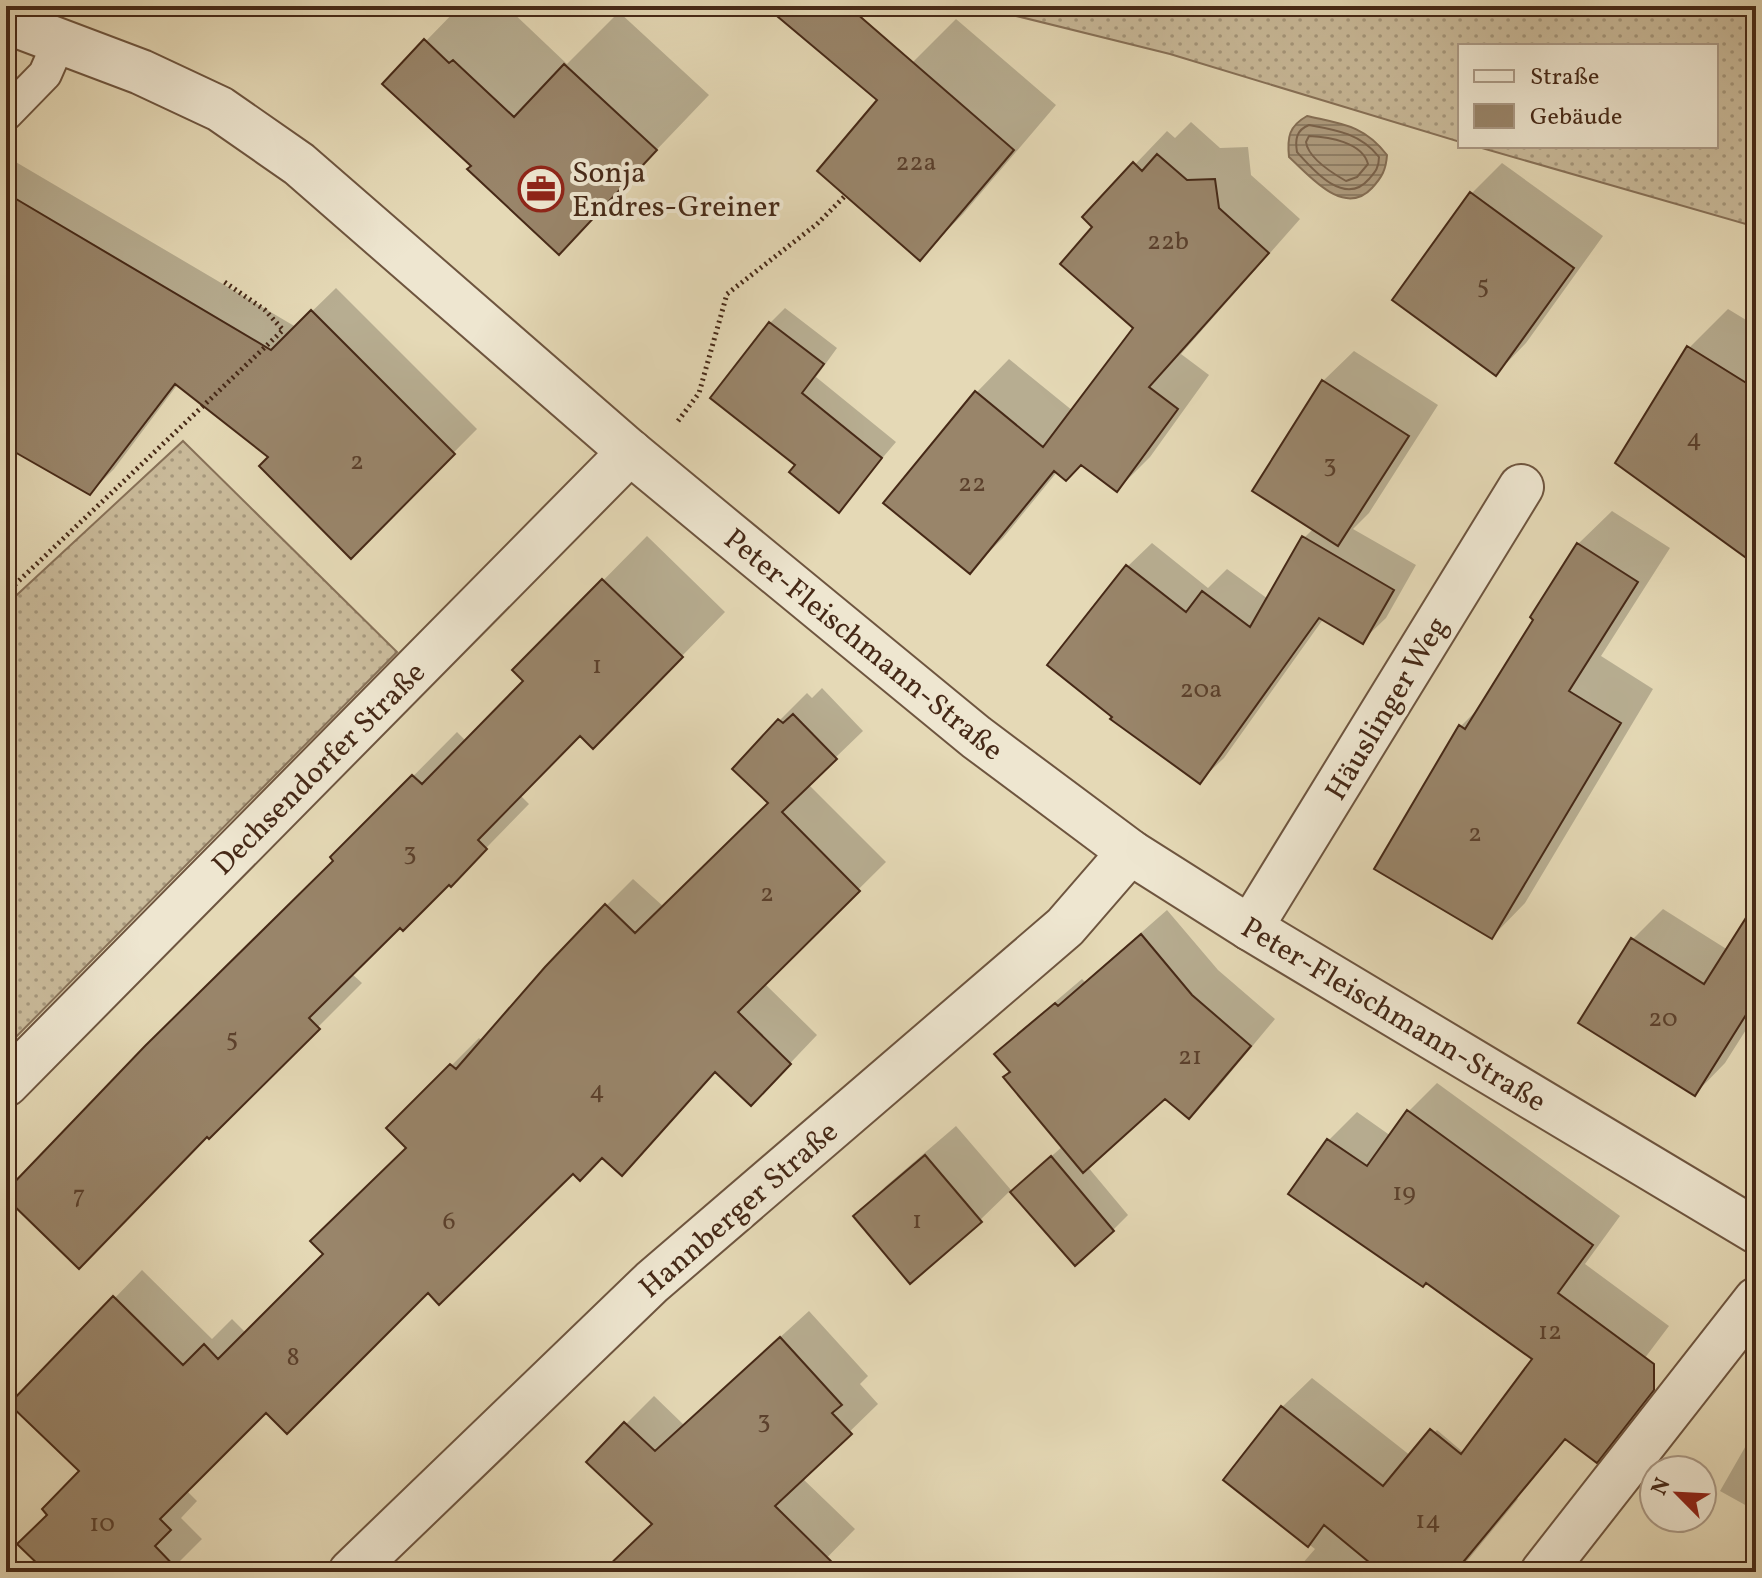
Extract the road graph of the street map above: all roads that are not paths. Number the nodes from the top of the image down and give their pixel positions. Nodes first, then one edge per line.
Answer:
1 (6, 21) edge
2 (60, 40) junction
3 (6, 114) edge
4 (637, 458) junction
5 (1521, 487) dead end
6 (1130, 852) junction
7 (1250, 928) junction
8 (6, 1084) edge
9 (1756, 1231) edge
10 (1756, 1300) edge
11 (351, 1572) edge
12 (1543, 1572) edge

1 - 2 street, Peter-Fleischmann-Straße
2 - 3 lane
2 - 4 street, Peter-Fleischmann-Straße
4 - 6 street, Peter-Fleischmann-Straße
4 - 8 street, Dechsendorfer Straße
5 - 7 street, Häuslinger Weg
6 - 7 street, Peter-Fleischmann-Straße
6 - 11 street, Hannberger Straße
7 - 9 street, Peter-Fleischmann-Straße
10 - 12 street

